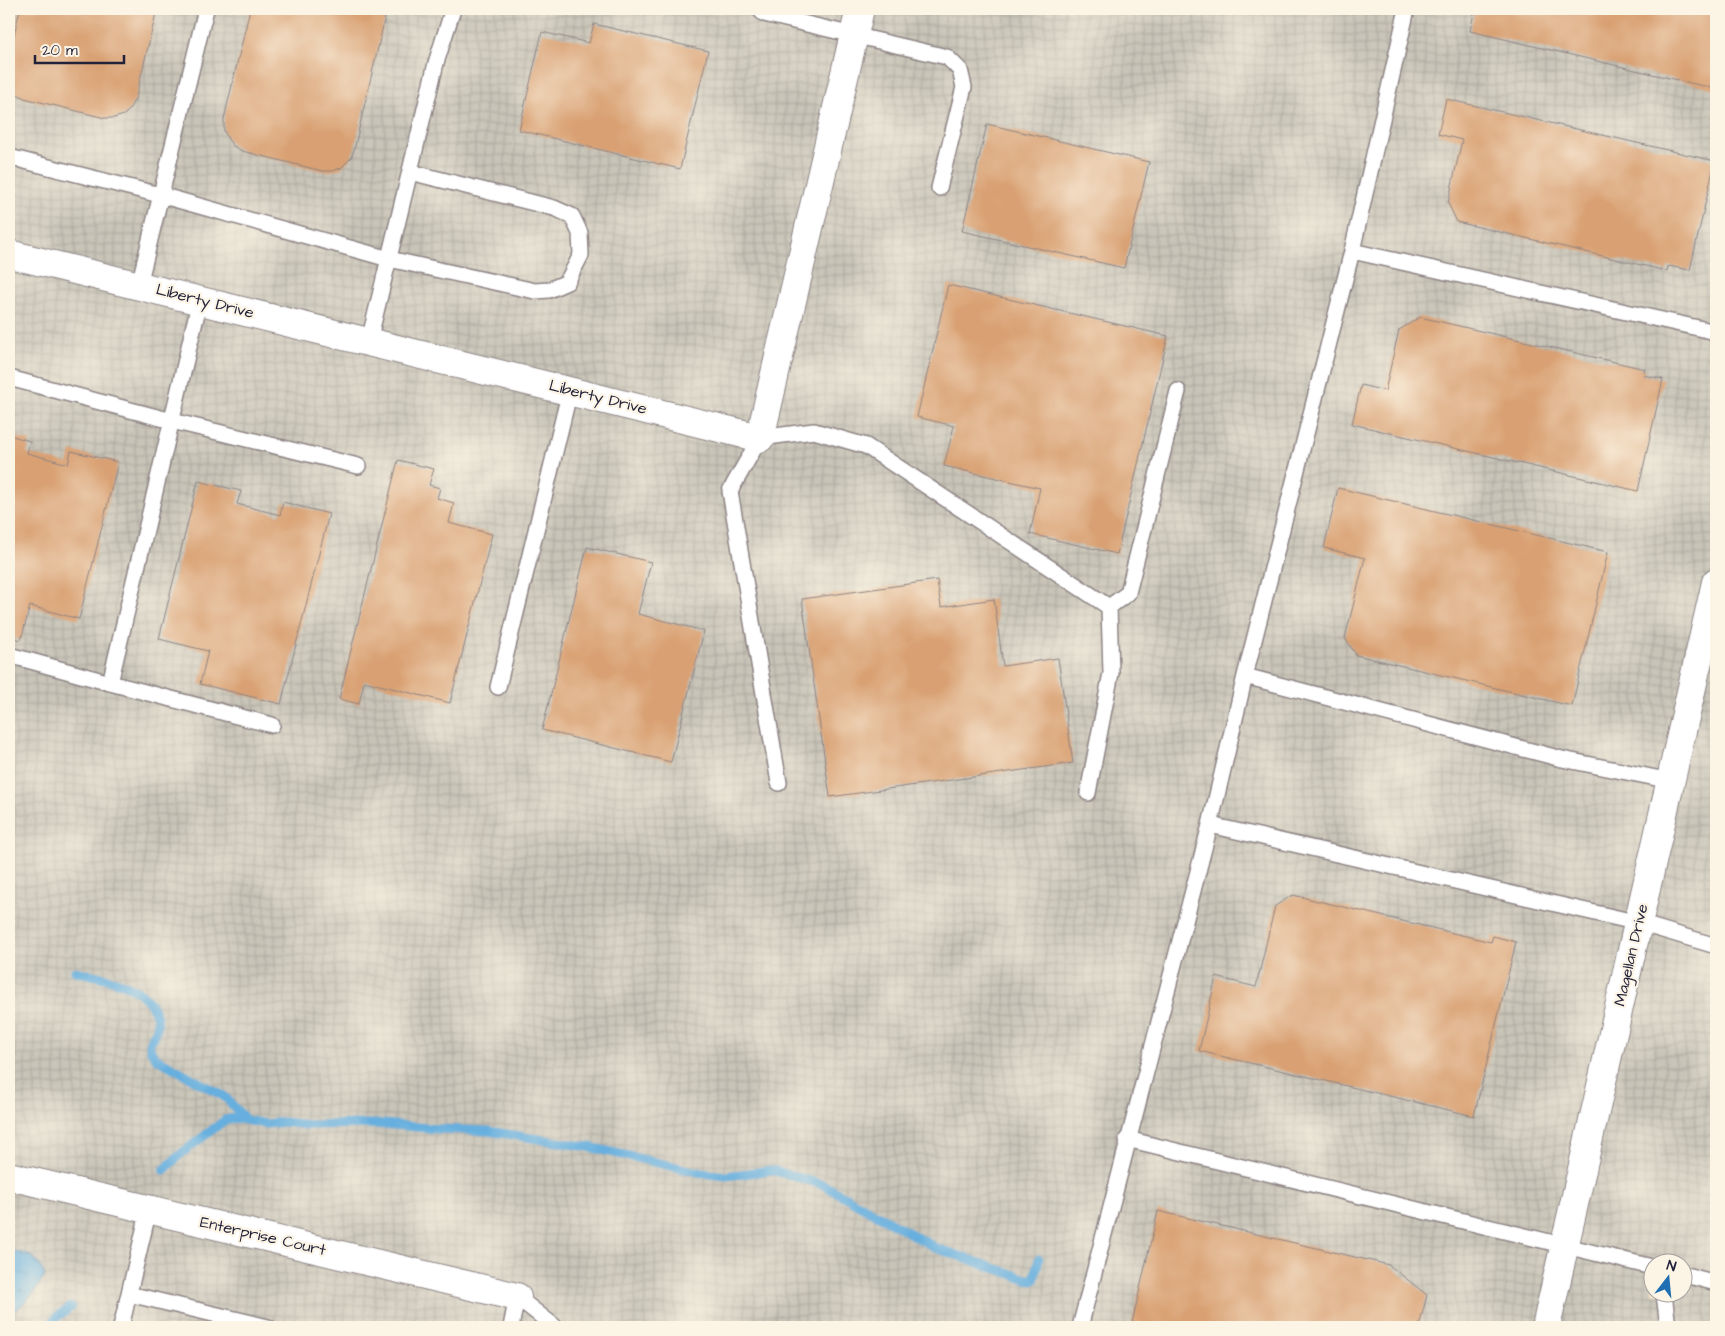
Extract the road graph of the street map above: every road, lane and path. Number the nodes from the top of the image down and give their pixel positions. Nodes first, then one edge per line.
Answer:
1 (206, 9) edge
2 (453, 9) edge
3 (759, 9) edge
4 (860, 9) edge
5 (1407, 9) edge
6 (854, 36) junction
7 (9, 157) edge
8 (410, 172) junction
9 (939, 188) dead end
10 (160, 195) junction
11 (1352, 251) junction
12 (9, 254) edge
13 (389, 259) junction
14 (139, 285) junction
15 (200, 300) junction
16 (1716, 332) edge
17 (369, 341) junction
18 (9, 378) edge
19 (570, 390) junction
20 (1178, 391) dead end
21 (172, 421) junction
22 (760, 438) junction
23 (358, 466) dead end
24 (1716, 582) edge
25 (1108, 606) junction
26 (9, 655) edge
27 (1245, 676) junction
28 (110, 684) junction
29 (498, 687) dead end
30 (272, 725) dead end
31 (1671, 781) junction
32 (779, 783) dead end
33 (1088, 793) dead end
34 (1210, 825) junction
35 (1638, 923) junction
36 (1716, 946) edge
37 (1127, 1139) junction
38 (9, 1176) edge
39 (149, 1209) junction
40 (1565, 1246) junction
41 (1642, 1265) edge
42 (1692, 1276) edge
43 (1716, 1282) edge
44 (129, 1294) junction
45 (517, 1297) junction
46 (1665, 1304) edge
47 (120, 1327) edge
48 (268, 1327) edge
49 (511, 1327) edge
50 (555, 1327) edge
51 (1080, 1327) edge
52 (1546, 1327) edge
53 (1668, 1327) edge

1 - 10 lane
2 - 8 lane
3 - 6 lane
4 - 6 street
5 - 11 lane
6 - 9 lane
6 - 22 street
7 - 10 lane
8 - 13 lane
8 - 13 lane
10 - 13 lane
10 - 14 lane
11 - 16 lane
11 - 27 lane
12 - 14 street, Liberty Drive
13 - 17 lane
14 - 15 street, Liberty Drive
15 - 17 street, Liberty Drive
15 - 21 lane
17 - 19 street, Liberty Drive
18 - 21 lane
19 - 22 street, Liberty Drive
19 - 29 lane
20 - 25 lane
21 - 23 lane
21 - 28 lane
22 - 25 lane
22 - 32 lane
24 - 31 street, Magellan Drive
25 - 33 lane
26 - 28 lane
27 - 31 lane
27 - 34 lane
28 - 30 lane
31 - 35 street, Magellan Drive
34 - 35 lane
34 - 37 lane
35 - 36 lane
35 - 40 street, Magellan Drive
37 - 40 lane
37 - 51 lane
38 - 39 street, Enterprise Court
39 - 44 lane
39 - 45 street, Enterprise Court
40 - 41 lane
40 - 52 street, Magellan Drive
42 - 43 lane
44 - 47 lane
44 - 48 lane
45 - 49 lane
45 - 50 lane
46 - 53 lane

